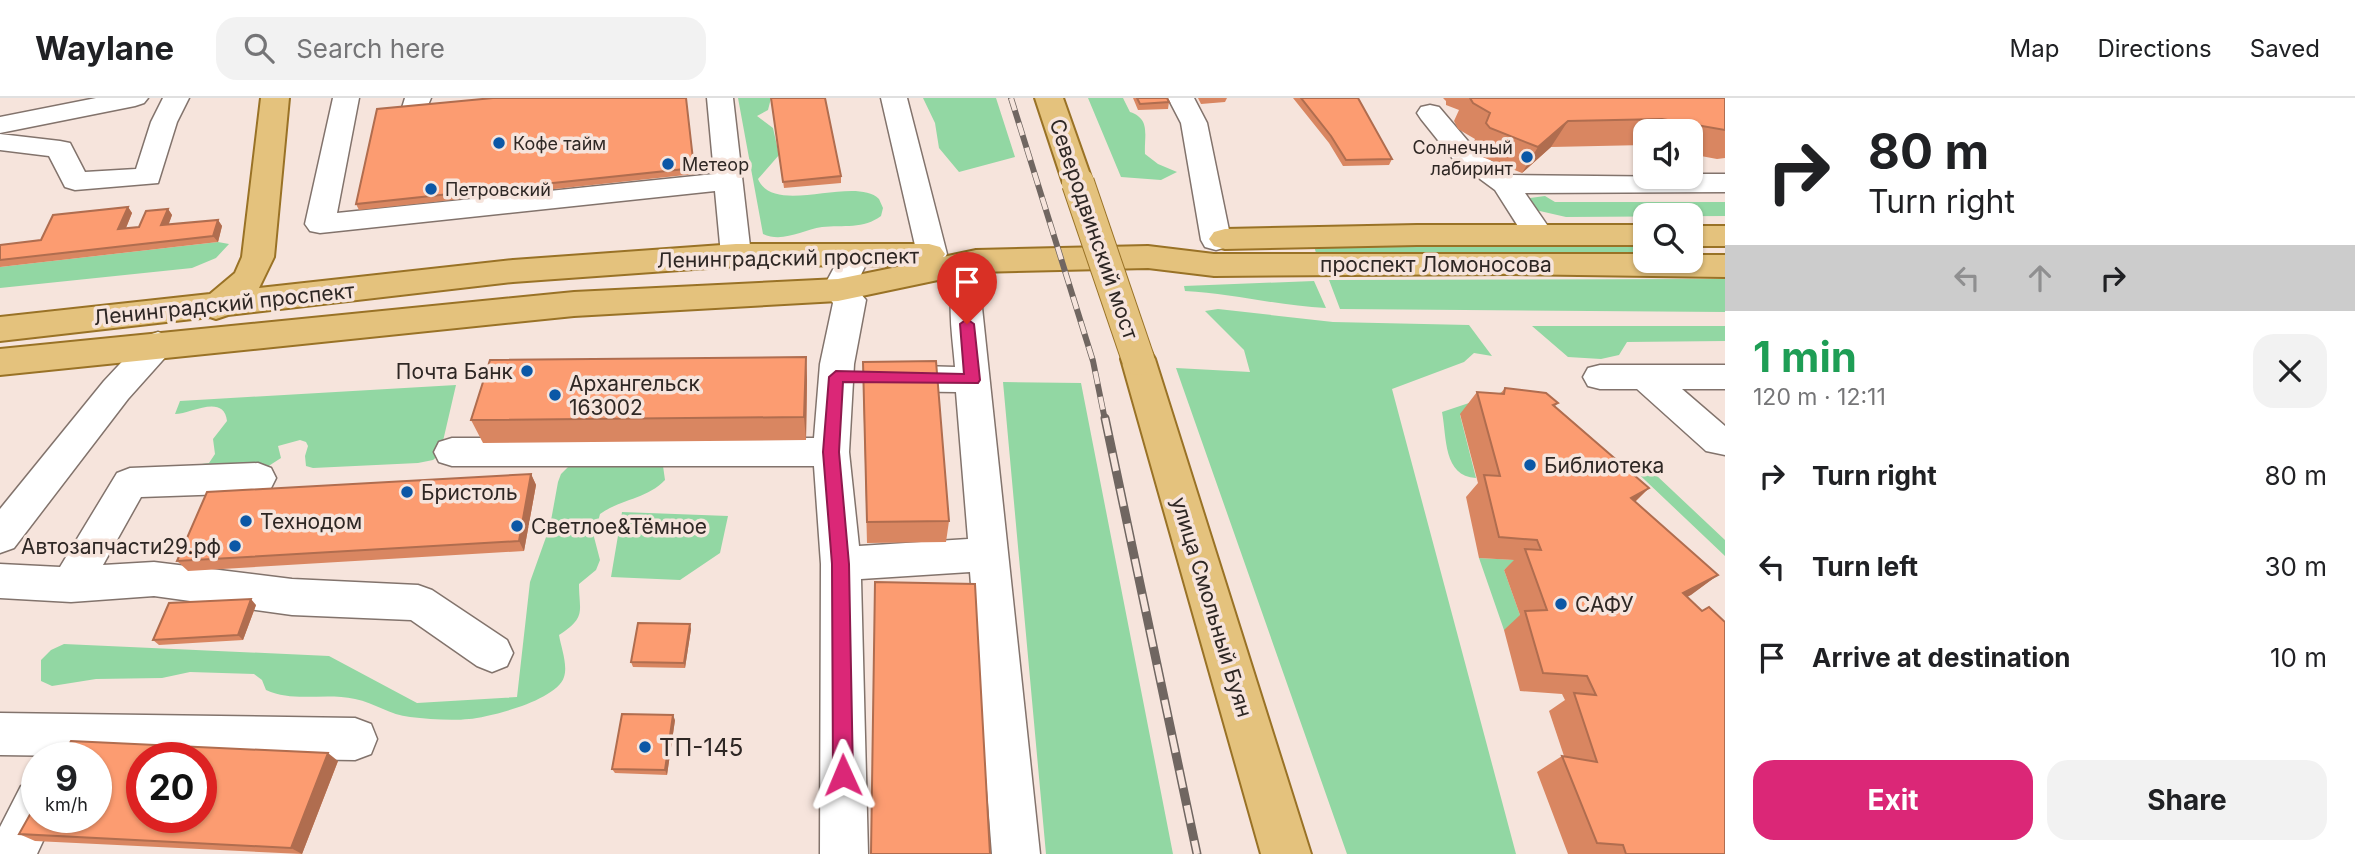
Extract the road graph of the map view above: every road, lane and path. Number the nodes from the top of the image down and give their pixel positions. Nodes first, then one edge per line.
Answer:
1 (4, 98) edge
2 (135, 98) edge
3 (176, 98) edge
4 (275, 98) edge
5 (346, 98) edge
6 (720, 98) edge
7 (894, 98) edge
8 (1049, 98) edge
9 (1181, 98) edge
10 (0, 108) edge
11 (1430, 113) dead end
12 (0, 125) edge
13 (0, 142) edge
14 (726, 181) junction
15 (1725, 183) edge
16 (1505, 184) junction
17 (638, 192) joint
18 (1539, 234) junction
19 (1633, 236) edge
20 (1703, 236) edge
21 (1725, 236) edge
22 (1216, 240) junction
23 (856, 254) junction
24 (932, 254) junction
25 (736, 255) junction
26 (1148, 257) junction
27 (976, 261) junction
28 (1725, 266) edge
29 (838, 290) junction
30 (221, 303) junction
31 (0, 329) edge
32 (158, 344) junction
33 (1138, 359) joint
34 (0, 362) edge
35 (836, 377) junction
36 (1600, 377) dead end
37 (1645, 377) junction
38 (1725, 377) edge
39 (972, 380) junction
40 (1725, 441) edge
41 (452, 452) dead end
42 (831, 452) junction
43 (258, 478) dead end
44 (0, 537) edge
45 (989, 554) junction
46 (841, 564) junction
47 (0, 581) edge
48 (71, 585) junction
49 (492, 653) dead end
50 (0, 734) edge
51 (355, 739) dead end
52 (42, 742) edge
53 (112, 745) edge
54 (22, 833) edge
55 (12, 854) edge
56 (844, 854) edge
57 (1016, 854) edge
58 (1286, 854) edge

1 - 10 street
2 - 12 street
3 - 13 street
4 - 30 main road
5 - 17 street
6 - 14 street
7 - 24 street
8 - 33 main road, Северодвинский мост, bridge
9 - 22 street
11 - 16 street
14 - 17 lane
14 - 25 street
15 - 16 street
16 - 18 street
18 - 19 main road, проспект Ломоносова
18 - 22 main road, проспект Ломоносова
20 - 21 main road
22 - 26 main road, проспект Ломоносова
23 - 24 main road, Ленинградский проспект
23 - 25 main road, Ленинградский проспект
23 - 29 street
24 - 27 main road, Ленинградский проспект
25 - 30 main road, Ленинградский проспект
26 - 27 main road, проспект Ломоносова
26 - 28 main road, проспект Ломоносова
27 - 29 main road, Ленинградский проспект
27 - 39 street
29 - 32 main road, Ленинградский проспект
29 - 35 street
30 - 31 main road, Ленинградский проспект
30 - 32 main road
32 - 34 main road, Ленинградский проспект
32 - 44 street
33 - 58 main road, улица Смольный Буян
35 - 39 street
35 - 42 street
36 - 37 street
37 - 38 street
37 - 40 street
39 - 45 street
41 - 42 street
42 - 46 street
43 - 48 street
45 - 46 street
45 - 57 street
46 - 56 street
47 - 48 street
48 - 49 street
50 - 52 street
51 - 53 street
54 - 55 street

